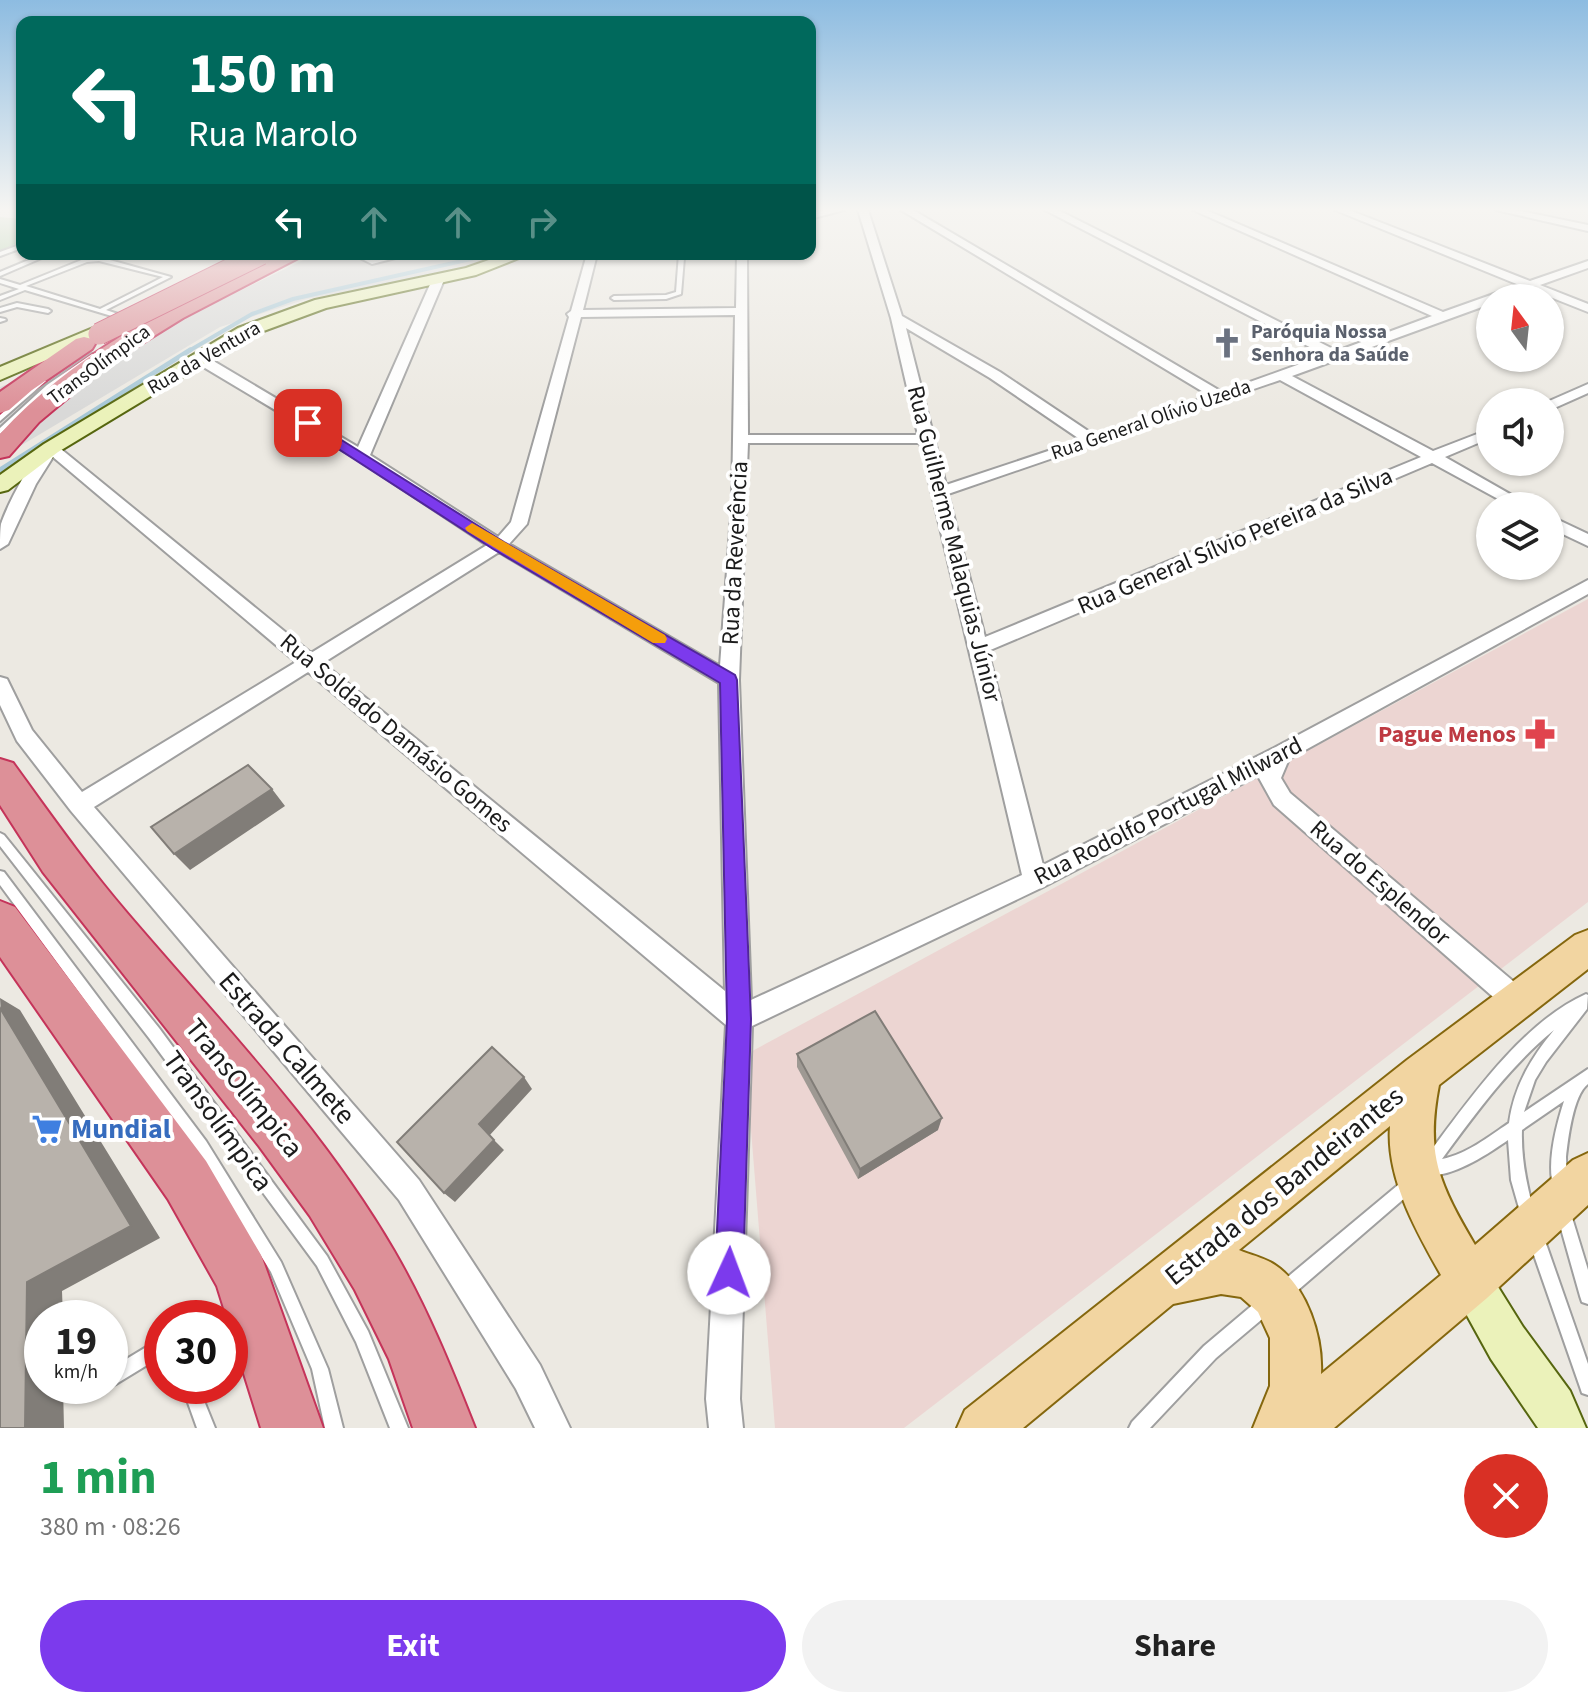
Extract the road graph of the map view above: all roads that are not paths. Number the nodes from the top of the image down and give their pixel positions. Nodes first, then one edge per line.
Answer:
1 (48, 277) edge
2 (167, 277) edge
3 (217, 277) edge
4 (232, 277) edge
5 (241, 277) edge
6 (451, 277) edge
7 (585, 277) edge
8 (680, 277) edge
9 (742, 277) edge
10 (884, 277) edge
11 (1018, 277) edge
12 (1181, 277) edge
13 (1351, 277) edge
14 (1508, 277) edge
15 (1549, 277) edge
16 (438, 280) junction
17 (0, 281) edge
18 (1527, 284) joint
19 (24, 287) junction
20 (43, 293) junction
21 (638, 297) junction
22 (0, 298) edge
23 (60, 298) junction
24 (614, 298) dead end
25 (1564, 299) edge
26 (1476, 303) edge
27 (17, 305) junction
28 (1588, 308) edge
29 (36, 309) junction
30 (0, 310) edge
31 (48, 311) dead end
32 (743, 311) junction
33 (635, 313) junction
34 (573, 314) junction
35 (1441, 316) junction
36 (897, 318) junction
37 (118, 327) junction
38 (1336, 355) junction
39 (200, 359) junction
40 (1281, 375) junction
41 (0, 377) edge
42 (1588, 388) edge
43 (1221, 397) junction
44 (1564, 399) edge
45 (15, 412) edge
46 (0, 419) edge
47 (0, 432) edge
48 (740, 439) junction
49 (925, 439) junction
50 (1476, 439) edge
51 (1091, 440) junction
52 (51, 448) junction
53 (0, 450) edge
54 (362, 456) junction
55 (1435, 458) junction
56 (0, 485) edge
57 (940, 492) junction
58 (1497, 492) edge
59 (1564, 528) edge
60 (1588, 541) edge
61 (0, 544) edge
62 (499, 545) junction
63 (1588, 586) edge
64 (979, 647) junction
65 (310, 662) junction
66 (729, 680) junction
67 (0, 684) edge
68 (1281, 754) junction
69 (0, 774) edge
70 (79, 805) junction
71 (0, 838) edge
72 (0, 876) edge
73 (1035, 880) junction
74 (0, 921) edge
75 (1588, 947) edge
76 (1587, 999) edge
77 (1517, 1001) junction
78 (739, 1019) junction
79 (1421, 1074) junction
80 (1582, 1080) edge
81 (1515, 1125) junction
82 (1422, 1173) junction
83 (1560, 1200) edge
84 (1470, 1281) junction
85 (1159, 1289) junction
86 (1588, 1296) edge
87 (1275, 1298) junction
88 (1588, 1387) edge
89 (197, 1404) edge
90 (206, 1428) edge
91 (292, 1428) edge
92 (334, 1428) edge
93 (399, 1428) edge
94 (444, 1428) edge
95 (553, 1428) edge
96 (726, 1428) edge
97 (983, 1428) edge
98 (1138, 1428) edge
99 (1279, 1428) edge
100 (1295, 1428) edge
101 (1562, 1428) edge

1 - 19 lane, Transolímpica
2 - 37 lane, Transolímpica
3 - 37 highway, TransOlímpica, bridge
4 - 37 street
5 - 37 highway, TransOlímpica
6 - 16 street, Rua da Ventura
7 - 34 street
8 - 21 lane
9 - 32 street, Rua da Reverência
10 - 36 street, Rua Guilherme Malaquias Júnior
11 - 43 street
12 - 38 street
13 - 35 street
14 - 18 street
15 - 18 street, Rua General Olívio Uzeda
16 - 39 street, Rua da Ventura
16 - 54 street
17 - 19 lane
19 - 20 lane
19 - 22 lane
20 - 23 lane
20 - 27 lane
21 - 24 lane
21 - 33 lane
23 - 29 lane
23 - 37 lane
25 - 28 street
26 - 35 street, Rua General Olívio Uzeda
27 - 29 lane
27 - 30 lane
29 - 31 lane
32 - 33 street
32 - 48 street, Rua da Reverência
33 - 34 street
34 - 62 street
35 - 38 street, Rua General Olívio Uzeda
36 - 49 street, Rua Guilherme Malaquias Júnior
36 - 51 street
37 - 41 street
37 - 45 highway, TransOlímpica
37 - 45 highway, TransOlímpica
37 - 46 lane, Transolímpica
38 - 40 street, Rua General Olívio Uzeda
39 - 52 street, Rua da Ventura
39 - 54 street
40 - 43 street, Rua General Olívio Uzeda
40 - 55 street
42 - 44 street
43 - 51 street, Rua General Olívio Uzeda
45 - 47 lane
45 - 53 highway, TransOlímpica
48 - 49 street
48 - 66 street, Rua da Reverência
49 - 57 street, Rua Guilherme Malaquias Júnior
50 - 55 street, Rua General Sílvio Pereira da Silva
51 - 57 street, Rua General Olívio Uzeda
52 - 56 street, Rua da Ventura
52 - 61 street
52 - 65 street, Rua Soldado Damásio Gomes
54 - 62 street
55 - 58 street
55 - 64 street, Rua General Sílvio Pereira da Silva
57 - 64 street, Rua Guilherme Malaquias Júnior
59 - 60 street
62 - 65 street
62 - 66 street
63 - 68 street, Rua Rodolfo Portugal Milward
64 - 73 street, Rua Guilherme Malaquias Júnior
65 - 70 street
65 - 78 street, Rua Soldado Damásio Gomes
66 - 78 street, Rua da Reverência
67 - 70 street, Estrada Calmete
68 - 73 street, Rua Rodolfo Portugal Milward
68 - 77 street, Rua do Esplendor
69 - 94 highway, TransOlímpica
70 - 95 street, Estrada Calmete
71 - 93 lane, Transolímpica
72 - 92 lane, Transolímpica
73 - 78 street, Rua Rodolfo Portugal Milward
74 - 91 highway
75 - 77 main road, Estrada dos Bandeirantes
76 - 81 lane
76 - 82 lane
77 - 79 main road, Estrada dos Bandeirantes
78 - 96 street, Rua da Reverência
79 - 82 main road
79 - 85 main road, Estrada dos Bandeirantes
80 - 81 lane
80 - 83 lane
81 - 82 lane
81 - 83 lane
82 - 84 main road
82 - 87 lane
83 - 84 main road
83 - 86 lane
83 - 88 lane
84 - 100 main road
84 - 101 street
85 - 87 main road
85 - 97 main road, Estrada dos Bandeirantes
87 - 98 lane
87 - 99 main road
89 - 90 lane

